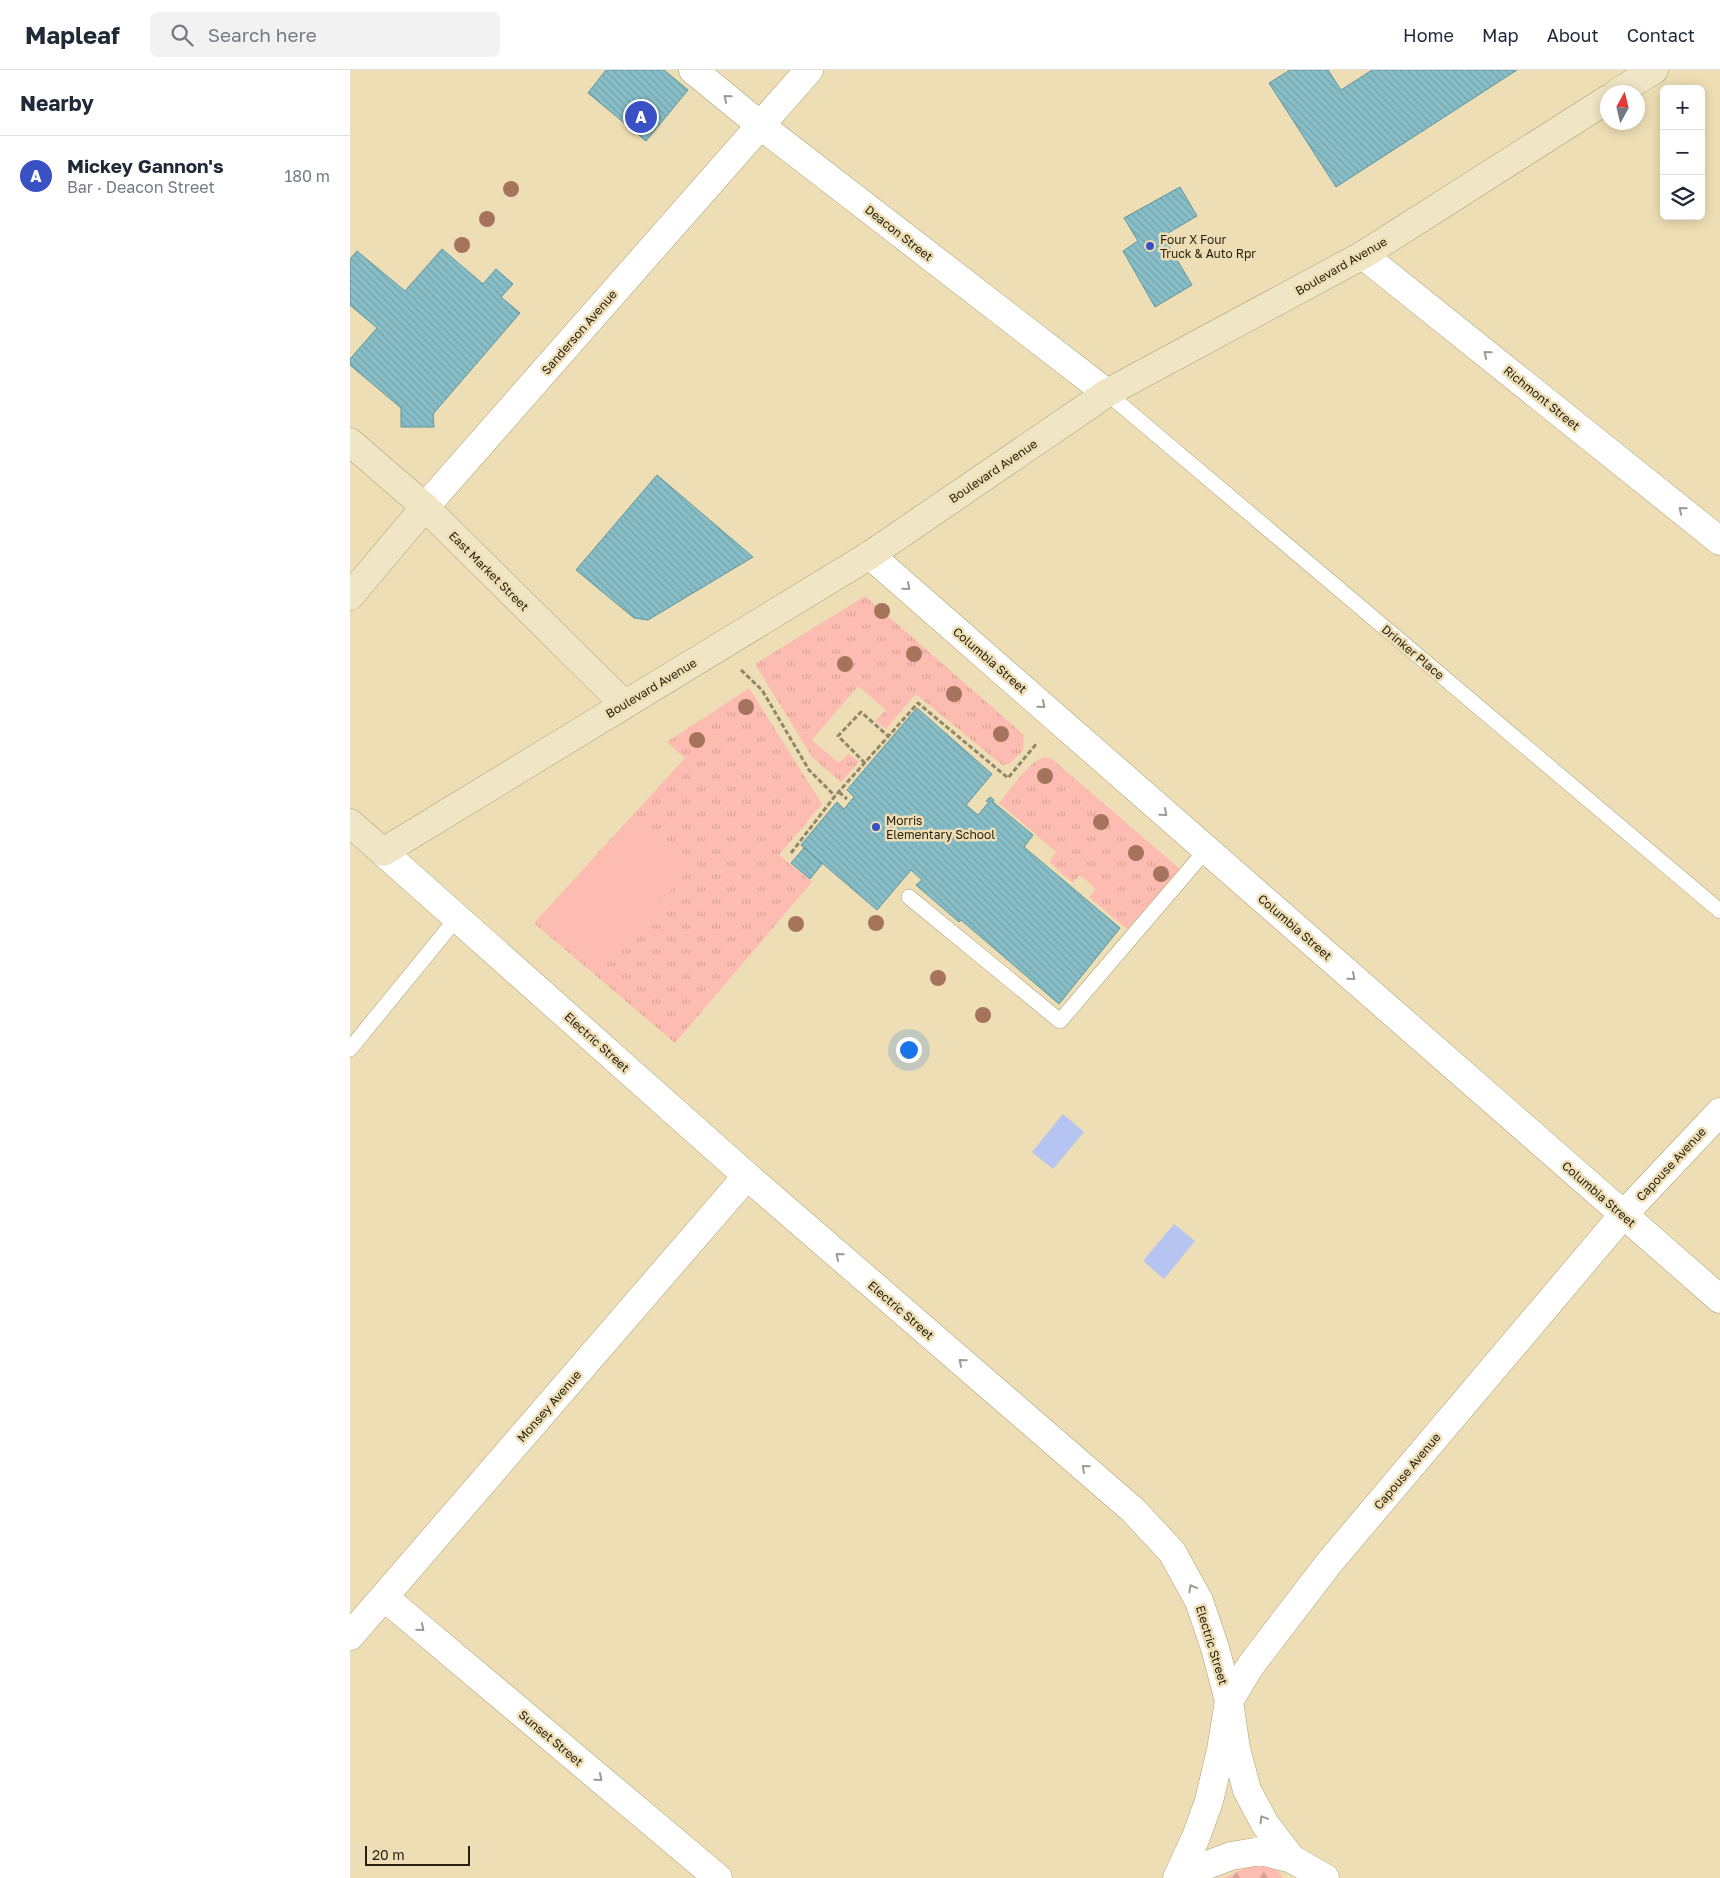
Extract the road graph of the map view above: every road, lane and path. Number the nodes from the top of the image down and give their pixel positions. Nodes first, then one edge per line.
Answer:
1 (693, 70) edge
2 (808, 70) edge
3 (1654, 70) edge
4 (1629, 85) edge
5 (1600, 104) edge
6 (760, 125) junction
7 (1363, 255) junction
8 (1106, 393) junction
9 (350, 442) edge
10 (425, 507) junction
11 (1720, 541) edge
12 (870, 555) junction
13 (350, 596) edge
14 (740, 670) dead end
15 (624, 704) junction
16 (888, 736) junction
17 (1040, 739) dead end
18 (865, 763) junction
19 (839, 792) junction
20 (835, 796) junction
21 (847, 799) dead end
22 (350, 823) edge
23 (1206, 850) junction
24 (383, 852) junction
25 (791, 853) dead end
26 (908, 897) dead end
27 (1720, 911) edge
28 (457, 918) junction
29 (350, 1049) edge
30 (1720, 1112) edge
31 (747, 1176) junction
32 (1623, 1215) junction
33 (1720, 1299) edge
34 (384, 1597) junction
35 (350, 1636) edge
36 (1229, 1701) junction
37 (1295, 1868) edge
38 (1178, 1876) edge
39 (718, 1878) edge
40 (1325, 1878) edge

6 -> 1 street, Deacon Street
2 - 6 street, Sanderson Avenue
3 - 4 street
5 - 7 street, Boulevard Avenue
6 - 8 street, Deacon Street
6 - 10 street, Sanderson Avenue
7 - 8 street, Boulevard Avenue
11 -> 7 street, Richmont Street
8 - 12 street, Boulevard Avenue
8 - 27 lane, Drinker Place
9 - 10 street, East Market Street
10 - 13 street, Sanderson Avenue
10 - 15 street, East Market Street
12 - 15 street, Boulevard Avenue
12 -> 23 street, Columbia Street
14 - 20 path
15 - 24 street, Boulevard Avenue
16 - 17 path
16 - 18 path
16 - 18 path
18 - 19 path
19 - 20 path
19 - 21 path
20 - 25 path
22 - 24 street, Electric Street
23 - 26 lane
23 -> 32 street, Columbia Street
24 - 28 street, Electric Street
28 - 29 lane
28 - 31 street, Electric Street
30 - 32 street, Capouse Avenue
31 - 34 street, Monsey Avenue
36 -> 31 street, Electric Street
32 - 33 street, Columbia Street
32 - 36 street, Capouse Avenue
34 - 35 street, Monsey Avenue
34 -> 39 street, Sunset Street
37 -> 36 street, Electric Street
36 - 38 street, Capouse Avenue
37 - 38 street
37 - 40 street, Electric Street

